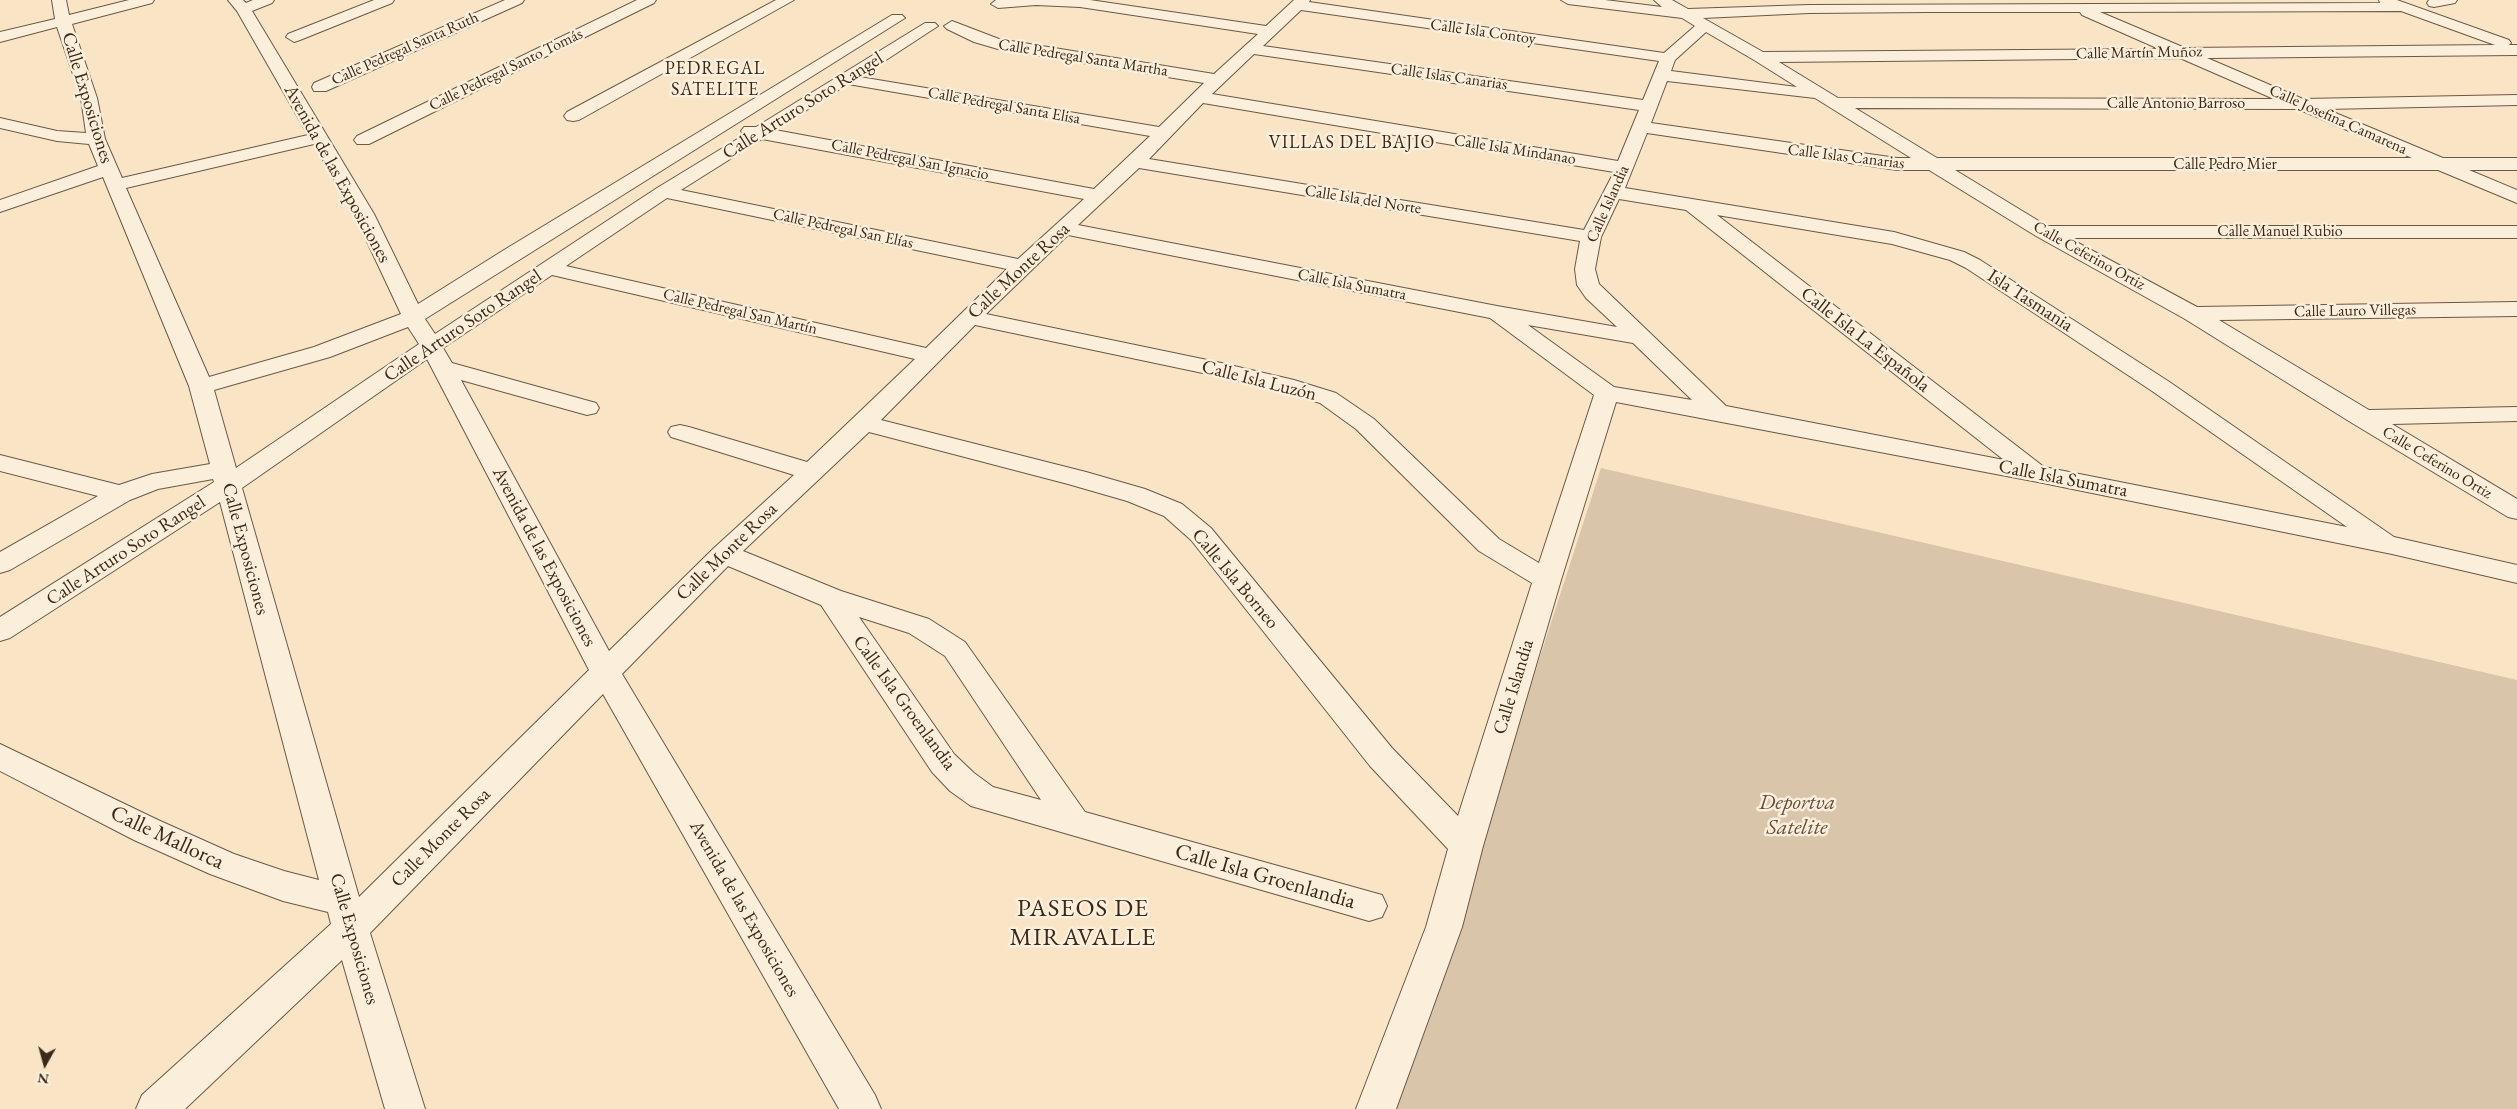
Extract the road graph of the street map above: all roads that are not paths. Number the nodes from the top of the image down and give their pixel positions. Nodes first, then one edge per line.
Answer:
1 (58, 0) edge
2 (147, 0) edge
3 (266, 0) edge
4 (387, 0) edge
5 (517, 0) edge
6 (649, 0) edge
7 (787, 0) edge
8 (1568, 0) edge
9 (1661, 0) edge
10 (1792, 0) edge
11 (1912, 0) edge
12 (2060, 0) edge
13 (2223, 0) edge
14 (2382, 0) edge
15 (2450, 0) edge
16 (2430, 1) edge
17 (1300, 3) edge
18 (239, 5) edge
19 (995, 6) edge
20 (2076, 7) junction
21 (1929, 8) junction
22 (2243, 8) junction
23 (2404, 8) junction
24 (1809, 9) junction
25 (1684, 14) junction
26 (2480, 19) dead end
27 (63, 21) junction
28 (974, 22) dead end
29 (1705, 25) junction
30 (930, 26) junction
31 (952, 26) junction
32 (0, 37) edge
33 (294, 37) dead end
34 (1260, 40) junction
35 (2517, 49) edge
36 (2183, 52) junction
37 (1760, 57) junction
38 (1668, 58) junction
39 (1661, 75) junction
40 (845, 80) junction
41 (320, 87) dead end
42 (1208, 89) junction
43 (1828, 99) junction
44 (2517, 100) edge
45 (2300, 104) junction
46 (1648, 106) junction
47 (573, 116) dead end
48 (0, 123) edge
49 (721, 126) junction
50 (1640, 127) junction
51 (759, 132) junction
52 (1163, 133) junction
53 (318, 138) junction
54 (96, 139) junction
55 (363, 140) dead end
56 (1135, 162) junction
57 (2517, 164) edge
58 (1933, 165) junction
59 (2441, 165) junction
60 (1625, 168) junction
61 (112, 177) junction
62 (664, 192) junction
63 (1612, 192) junction
64 (1098, 196) junction
65 (2517, 197) edge
66 (0, 206) edge
67 (1692, 206) junction
68 (1064, 228) junction
69 (2043, 232) junction
70 (2517, 232) edge
71 (1591, 238) junction
72 (1022, 266) junction
73 (549, 268) junction
74 (2517, 309) edge
75 (1497, 313) junction
76 (2193, 314) junction
77 (413, 317) junction
78 (970, 317) junction
79 (1642, 338) junction
80 (930, 356) junction
81 (437, 357) junction
82 (201, 386) junction
83 (1607, 393) junction
84 (588, 408) dead end
85 (1718, 412) junction
86 (2517, 414) edge
87 (2362, 418) junction
88 (864, 423) junction
89 (680, 432) dead end
90 (0, 463) edge
91 (812, 472) junction
92 (2038, 474) junction
93 (225, 478) junction
94 (121, 494) junction
95 (2517, 512) edge
96 (2392, 545) junction
97 (724, 554) junction
98 (0, 564) edge
99 (2517, 574) edge
100 (1547, 580) junction
101 (831, 598) junction
102 (0, 631) edge
103 (606, 673) junction
104 (0, 756) edge
105 (1075, 824) junction
106 (1466, 846) junction
107 (1369, 906) dead end
108 (346, 915) junction
109 (156, 1109) edge
110 (405, 1109) edge
111 (861, 1109) edge
112 (1376, 1109) edge

1 - 27 street, Calle Exposiciones
2 - 27 street
3 - 18 street
4 - 33 street
5 - 41 street, Calle Pedregal Santa Ruth
6 - 55 street, Calle Pedregal Santo Tomás
7 - 47 street
8 - 25 street
9 - 25 street, Calle Ceferino Ortiz
10 - 24 street
11 - 21 street
12 - 20 street, Calle Josefina Camarena
13 - 22 street
14 - 23 street
15 - 16 street
16 - 26 street
17 - 34 street, Calle Monte Rosa
17 - 38 street, Calle Isla Contoy
18 - 53 street, Avenida de las Exposiciones
19 - 34 street, Calle Islas Canarias
20 - 21 street
20 - 22 street
20 - 36 street, Calle Josefina Camarena
21 - 24 street
22 - 23 street
23 - 35 street
24 - 25 street
25 - 29 street, Calle Ceferino Ortiz
27 - 32 street
27 - 54 street, Calle Exposiciones
28 - 31 street
29 - 37 street, Calle Ceferino Ortiz
29 - 38 street, Calle Islandia
30 - 31 street
30 - 40 street, Calle Arturo Soto Rangel
30 - 49 street, Calle Arturo Soto Rangel
31 - 42 street, Calle Pedregal Santa Martha
34 - 42 street, Calle Monte Rosa
34 - 46 street, Calle Islas Canarias
35 - 36 street, Calle Martín Muñoz
36 - 37 street, Calle Martín Muñoz
36 - 45 street, Calle Josefina Camarena
37 - 43 street, Calle Ceferino Ortiz
38 - 39 street, Calle Islandia
39 - 43 street
39 - 46 street, Calle Islandia
40 - 51 street, Calle Arturo Soto Rangel
40 - 52 street, Calle Pedregal Santa Elisa
42 - 52 street, Calle Monte Rosa
42 - 60 street, Calle Isla Mindanao
43 - 45 street, Calle Antonio Barroso
43 - 58 street, Calle Ceferino Ortiz
44 - 45 street, Calle Antonio Barroso
45 - 59 street, Calle Josefina Camarena
46 - 50 street, Calle Islandia
48 - 54 street
49 - 51 street, Calle Pedregal San Ignacio
49 - 77 street, Calle Arturo Soto Rangel
50 - 58 street, Calle Islas Canarias
50 - 60 street, Calle Islandia
51 - 62 street, Calle Arturo Soto Rangel
51 - 64 street, Calle Pedregal San Ignacio
52 - 56 street, Calle Monte Rosa
53 - 61 street
53 - 77 street, Avenida de las Exposiciones
54 - 61 street, Calle Exposiciones
56 - 64 street, Calle Monte Rosa
56 - 71 street, Calle Isla del Norte
57 - 59 street, Calle Pedro Mier
58 - 59 street, Calle Pedro Mier
58 - 69 street, Calle Ceferino Ortiz
59 - 65 street, Calle Josefina Camarena
60 - 63 street, Calle Islandia
61 - 66 street
61 - 82 street, Calle Exposiciones
62 - 72 street, Calle Pedregal San Elías
62 - 73 street, Calle Arturo Soto Rangel
63 - 67 street, Isla Tasmania
63 - 71 street, Calle Islandia
64 - 68 street, Calle Monte Rosa
67 - 92 street, Calle Isla La Española
67 - 96 street, Isla Tasmania
68 - 72 street, Calle Monte Rosa
68 - 75 street, Calle Isla Sumatra
69 - 70 street, Calle Manuel Rubio
69 - 76 street, Calle Ceferino Ortiz
71 - 79 street, Calle Islandia
72 - 78 street, Calle Monte Rosa
73 - 80 street, Calle Pedregal San Martín
73 - 81 street, Calle Arturo Soto Rangel
74 - 76 street, Calle Lauro Villegas
75 - 79 street, Calle Isla Sumatra
75 - 83 street
76 - 87 street, Calle Ceferino Ortiz
77 - 81 street, Avenida de las Exposiciones
77 - 82 street, Calle Arturo Soto Rangel
78 - 80 street, Calle Monte Rosa
78 - 100 street, Calle Isla Luzón
79 - 85 street, Calle Islandia
80 - 88 street, Calle Monte Rosa
81 - 84 street
81 - 93 street, Calle Arturo Soto Rangel
81 - 103 street, Avenida de las Exposiciones
82 - 93 street, Calle Exposiciones
83 - 85 street, Calle Isla Sumatra
83 - 100 street, Calle Islandia
85 - 92 street, Calle Isla Sumatra
86 - 87 street
87 - 95 street, Calle Ceferino Ortiz
88 - 91 street, Calle Monte Rosa
88 - 106 street, Calle Isla Borneo
89 - 91 street
90 - 94 street
91 - 97 street, Calle Monte Rosa
92 - 96 street, Calle Isla Sumatra
93 - 94 street
93 - 102 street, Calle Arturo Soto Rangel
93 - 108 street, Calle Exposiciones
94 - 98 street
96 - 99 street, Calle Isla Sumatra
97 - 101 street, Calle Isla Groenlandia
97 - 103 street, Calle Monte Rosa
100 - 106 street, Calle Islandia
101 - 105 street, Calle Isla Groenlandia
101 - 105 street, Calle Isla Groenlandia
103 - 108 street, Calle Monte Rosa
103 - 111 street, Avenida de las Exposiciones
104 - 108 street, Calle Mallorca
105 - 107 street, Calle Isla Groenlandia
106 - 112 street, Calle Islandia
108 - 109 street, Calle Monte Rosa
108 - 110 street, Calle Exposiciones

